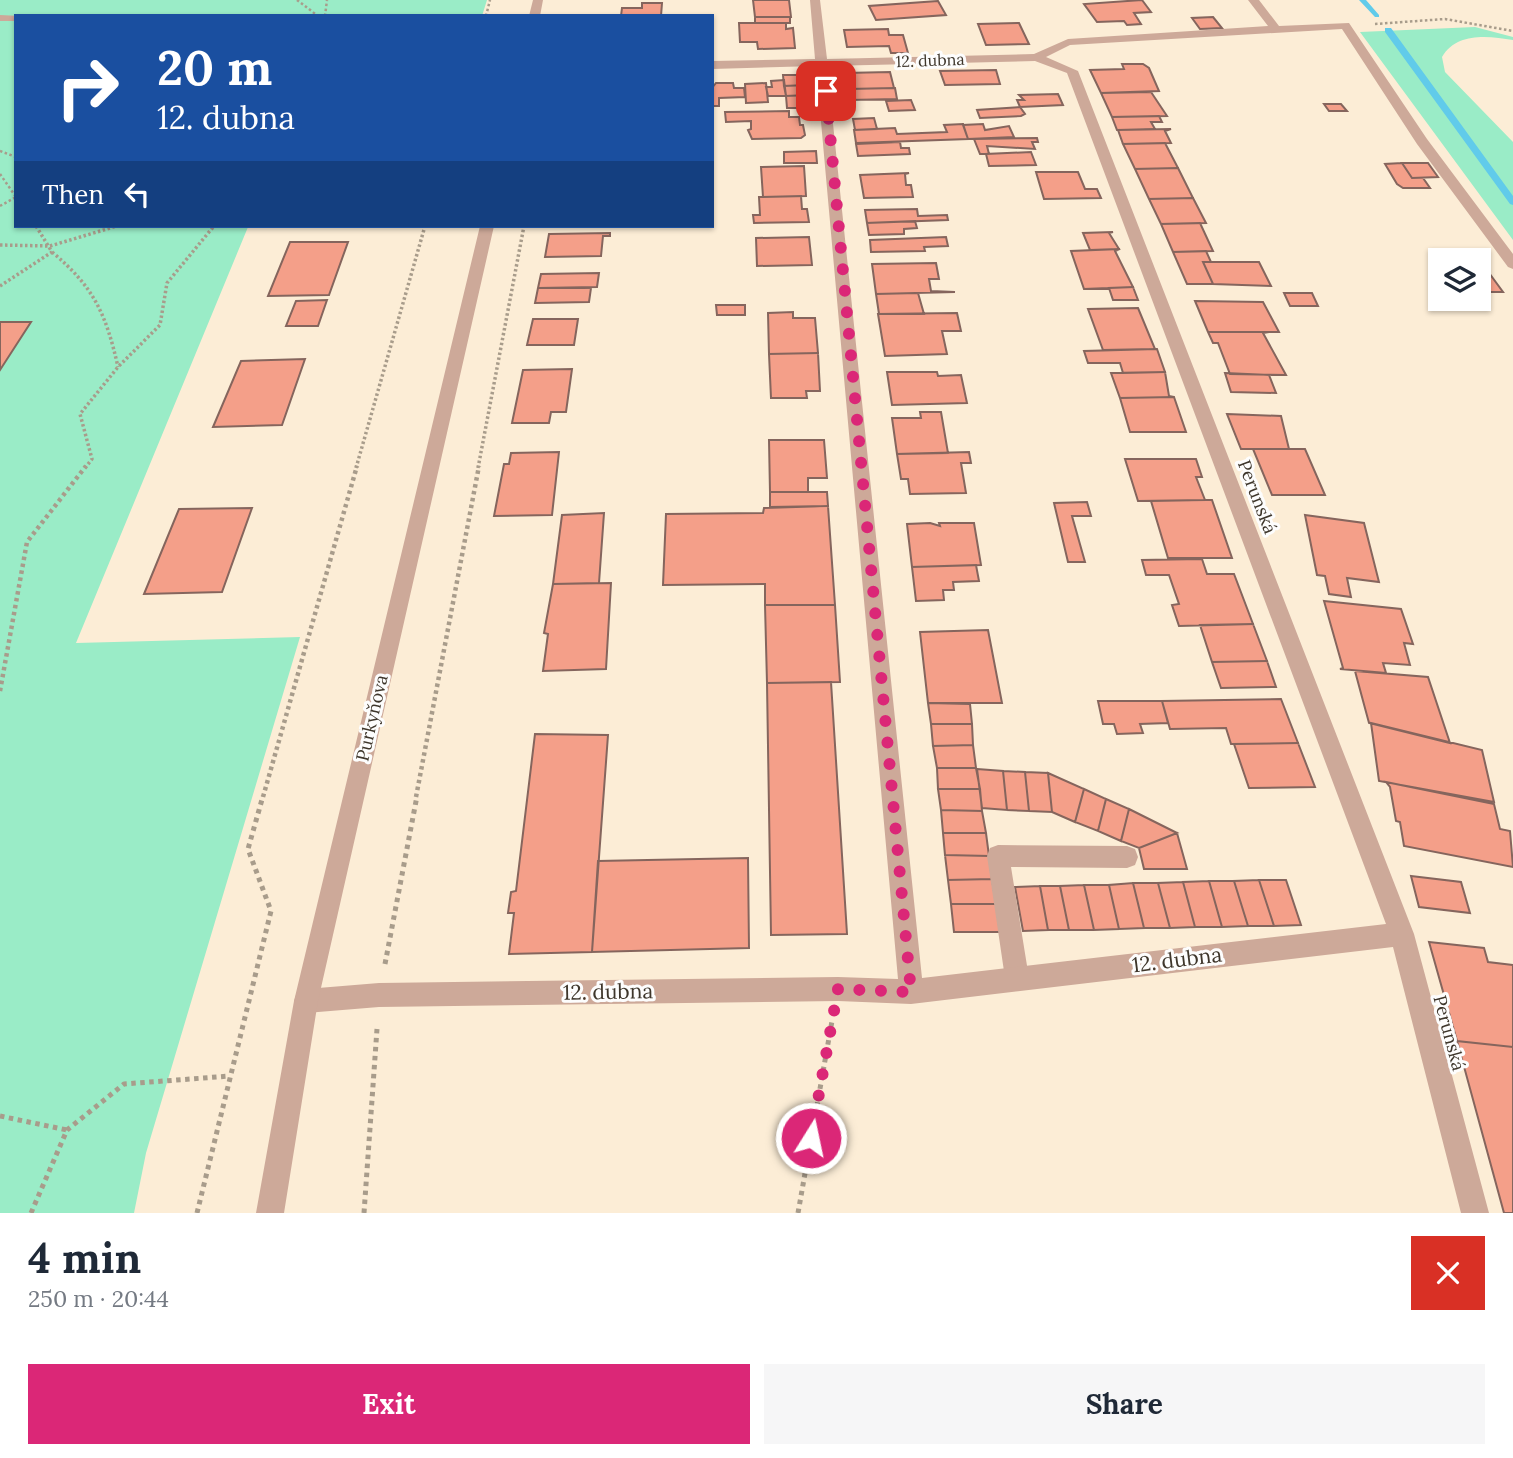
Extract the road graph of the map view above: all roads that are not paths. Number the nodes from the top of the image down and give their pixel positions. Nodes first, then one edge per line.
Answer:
1 (815, 0) edge
2 (1253, 0) edge
3 (1277, 30) junction
4 (1036, 57) junction
5 (824, 63) junction
6 (714, 65) edge
7 (487, 228) edge
8 (1513, 264) edge
9 (1127, 857) dead end
10 (1402, 934) junction
11 (1017, 978) junction
12 (911, 992) junction
13 (306, 1001) junction
14 (270, 1213) edge
15 (1475, 1213) edge

1 - 5 street
2 - 3 street
3 - 4 street
3 - 8 street
4 - 5 street, 12. dubna
4 - 10 street, Perunská
5 - 6 street, 12. dubna
5 - 12 street
7 - 13 street, Purkyňova
9 - 11 street
10 - 11 street, 12. dubna
10 - 15 street, Perunská
11 - 12 street, 12. dubna
12 - 13 street, 12. dubna
13 - 14 street, Purkyňova

